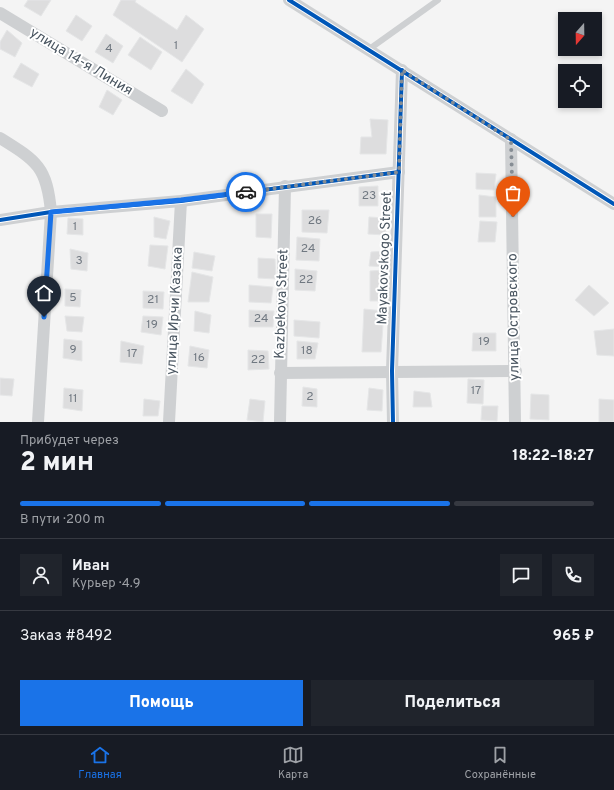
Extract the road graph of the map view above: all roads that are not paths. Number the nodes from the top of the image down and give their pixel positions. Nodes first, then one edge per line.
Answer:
1 (289, 0) edge
2 (438, 0) edge
3 (0, 13) edge
4 (368, 50) junction
5 (402, 70) junction
6 (162, 111) dead end
7 (0, 138) edge
8 (511, 140) junction
9 (399, 172) junction
10 (285, 186) junction
11 (181, 200) junction
12 (614, 204) edge
13 (51, 212) junction
14 (0, 220) edge
15 (392, 371) junction
16 (516, 371) junction
17 (280, 373) junction
18 (38, 422) edge
19 (169, 422) edge
20 (280, 422) edge
21 (393, 422) edge
22 (515, 422) edge

1 - 4 street
2 - 4 lane
3 - 6 street, улица 14-я Линия
4 - 5 street
5 - 8 street
5 - 9 street, Mayakovskogo Street
7 - 13 street
8 - 12 street
8 - 16 street, улица Островского
9 - 10 street
9 - 15 street, Mayakovskogo Street
10 - 11 street
10 - 17 street, Kazbekova Street
11 - 13 street
11 - 19 street, улица Ирчи Казака
13 - 14 street
13 - 18 street
15 - 16 street
15 - 17 street
15 - 21 street, Mayakovskogo Street
16 - 22 street, улица Островского
17 - 20 street, Kazbekova Street

